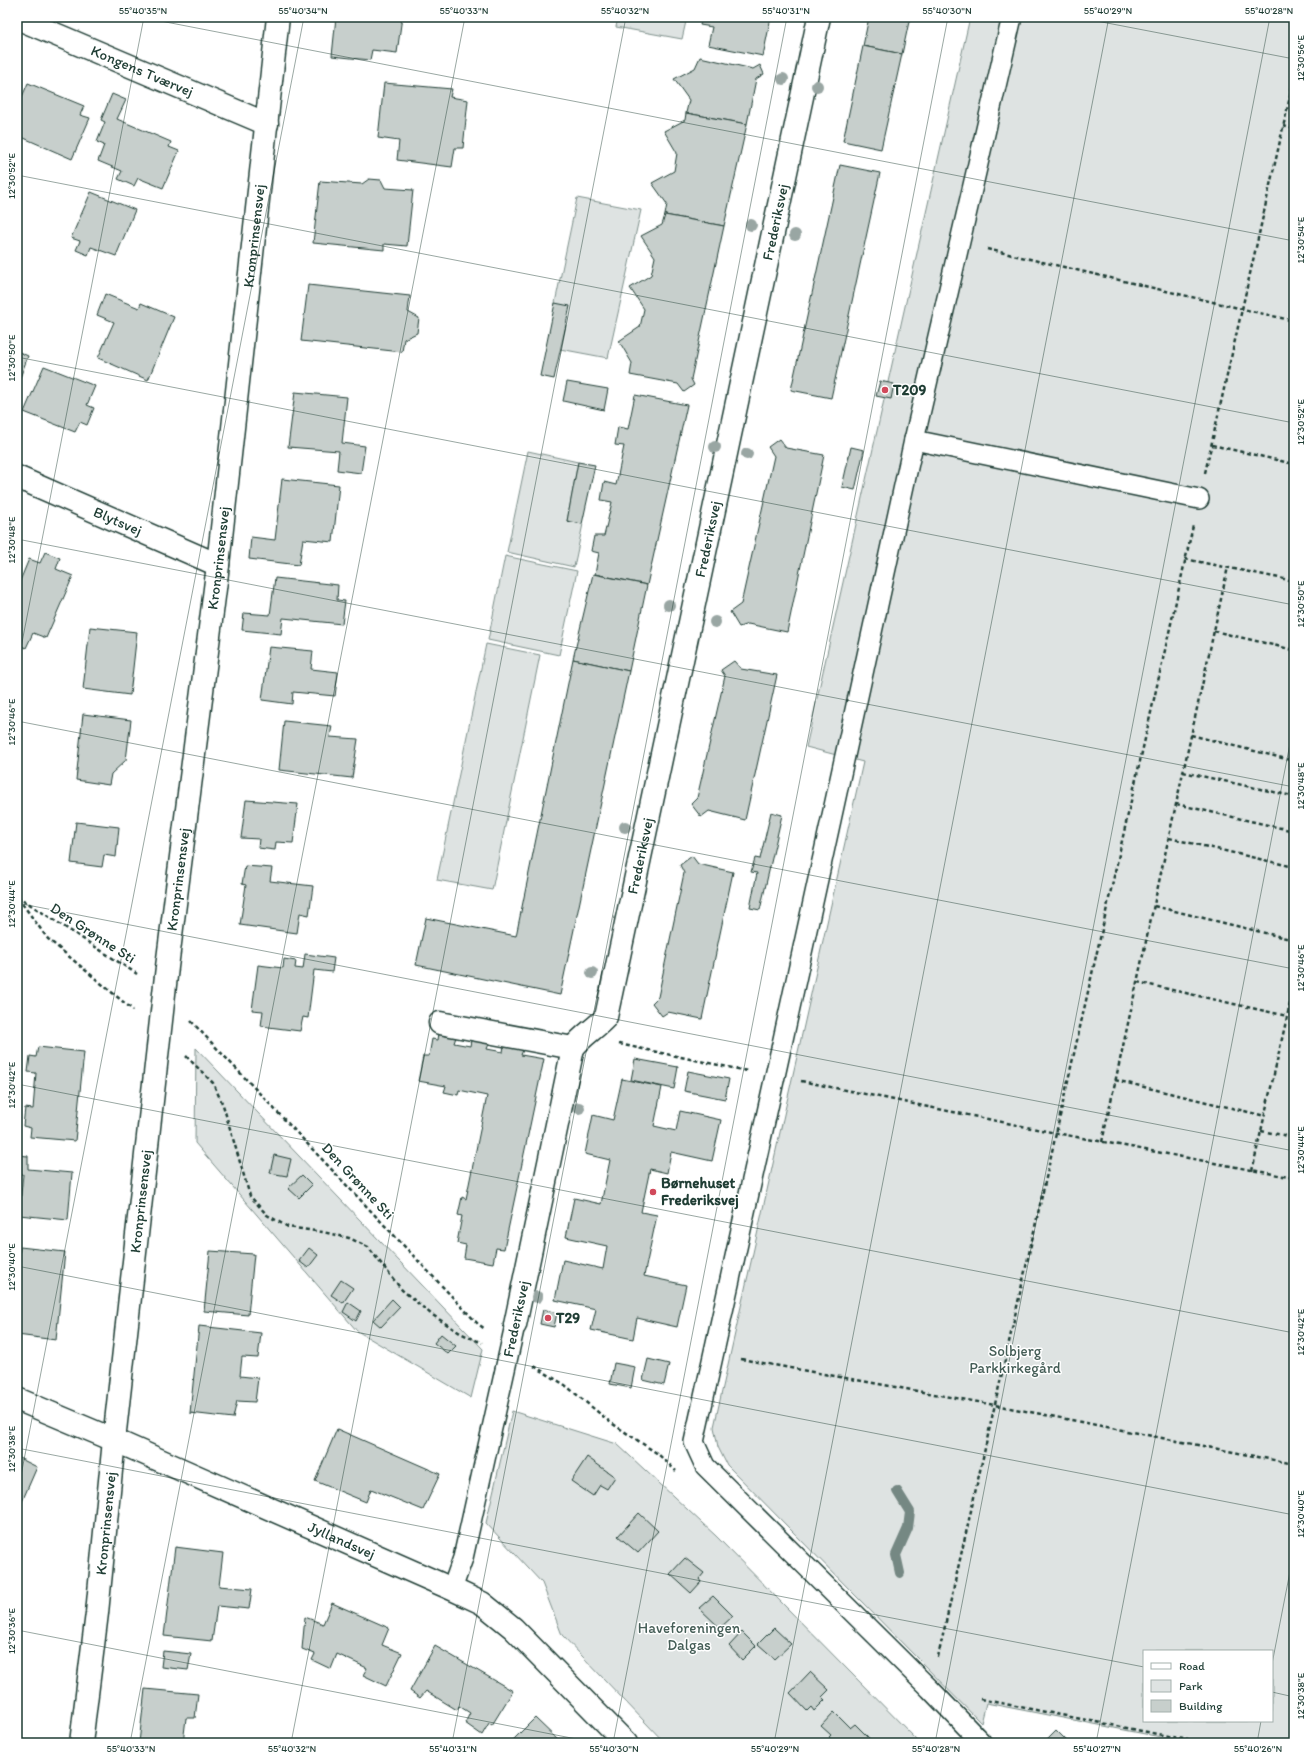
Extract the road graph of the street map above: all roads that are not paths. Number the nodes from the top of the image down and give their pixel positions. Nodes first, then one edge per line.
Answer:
1 (278, 17) edge
2 (819, 17) edge
3 (1012, 17) edge
4 (17, 18) edge
5 (267, 124) junction
6 (914, 440) junction
7 (17, 477) edge
8 (1199, 499) road end
9 (218, 565) junction
10 (440, 1023) dead end
11 (573, 1048) junction
12 (514, 1324) joint
13 (17, 1399) edge
14 (114, 1440) junction
15 (452, 1589) junction
16 (81, 1743) edge
17 (626, 1743) edge
18 (982, 1743) edge

1 - 5 street, Kronprinsensvej
2 - 11 street, Frederiksvej
3 - 6 lane
4 - 5 street, Kongens Tværvej
5 - 9 street, Kronprinsensvej
6 - 8 lane
6 - 18 lane
7 - 9 street, Blytsvej
9 - 14 street, Kronprinsensvej
10 - 11 street
11 - 12 street, Frederiksvej
12 - 15 lane, Frederiksvej
13 - 14 street, Jyllandsvej
14 - 15 street, Jyllandsvej
14 - 16 street, Kronprinsensvej
15 - 17 street, Jyllandsvej

